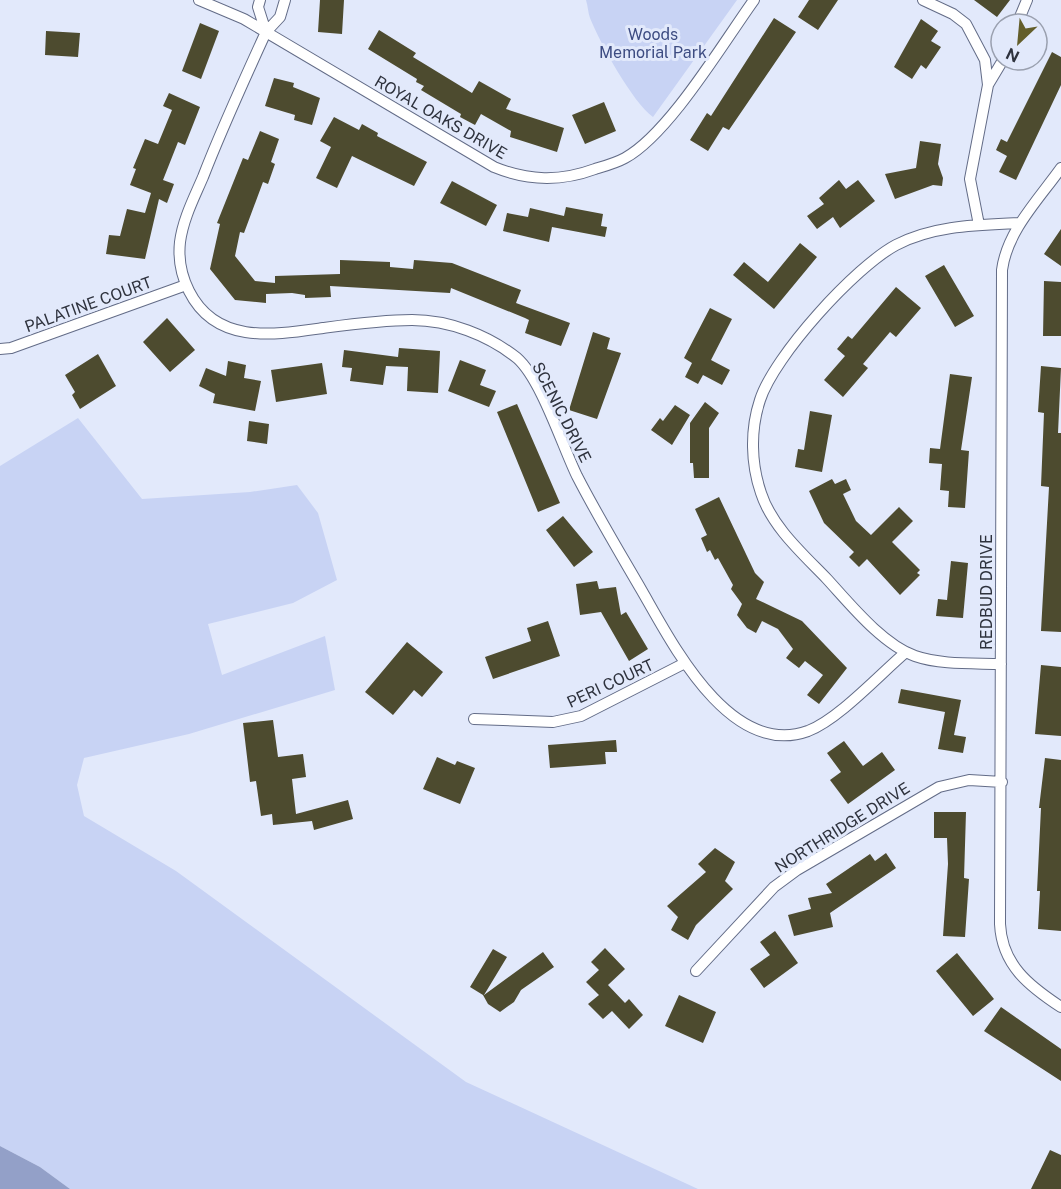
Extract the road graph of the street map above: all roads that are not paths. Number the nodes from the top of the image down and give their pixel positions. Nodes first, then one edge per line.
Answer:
1 (199, 0) edge
2 (260, 0) edge
3 (285, 0) edge
4 (754, 0) edge
5 (923, 0) edge
6 (266, 32) junction
7 (996, 72) edge
8 (988, 85) junction
9 (1061, 168) edge
10 (1020, 223) junction
11 (979, 225) junction
12 (186, 285) junction
13 (0, 349) edge
14 (906, 652) junction
15 (685, 663) junction
16 (1001, 664) junction
17 (474, 719) dead end
18 (1002, 782) junction
19 (696, 971) dead end
20 (1061, 1007) edge

1 - 6 street, ROYAL OAKS DRIVE
2 - 6 street
3 - 6 street, SCENIC DRIVE
4 - 6 street, ROYAL OAKS DRIVE
5 - 8 street
6 - 12 street, SCENIC DRIVE
7 - 8 street
8 - 11 street
9 - 10 street, REDBUD DRIVE
10 - 11 street
10 - 16 street, REDBUD DRIVE
11 - 14 street
12 - 13 street, PALATINE COURT
12 - 15 street, SCENIC DRIVE
14 - 15 street, SCENIC DRIVE
14 - 16 street
15 - 17 street, PERI COURT
16 - 18 street, REDBUD DRIVE
18 - 19 street, NORTHRIDGE DRIVE
18 - 20 street, REDBUD DRIVE

